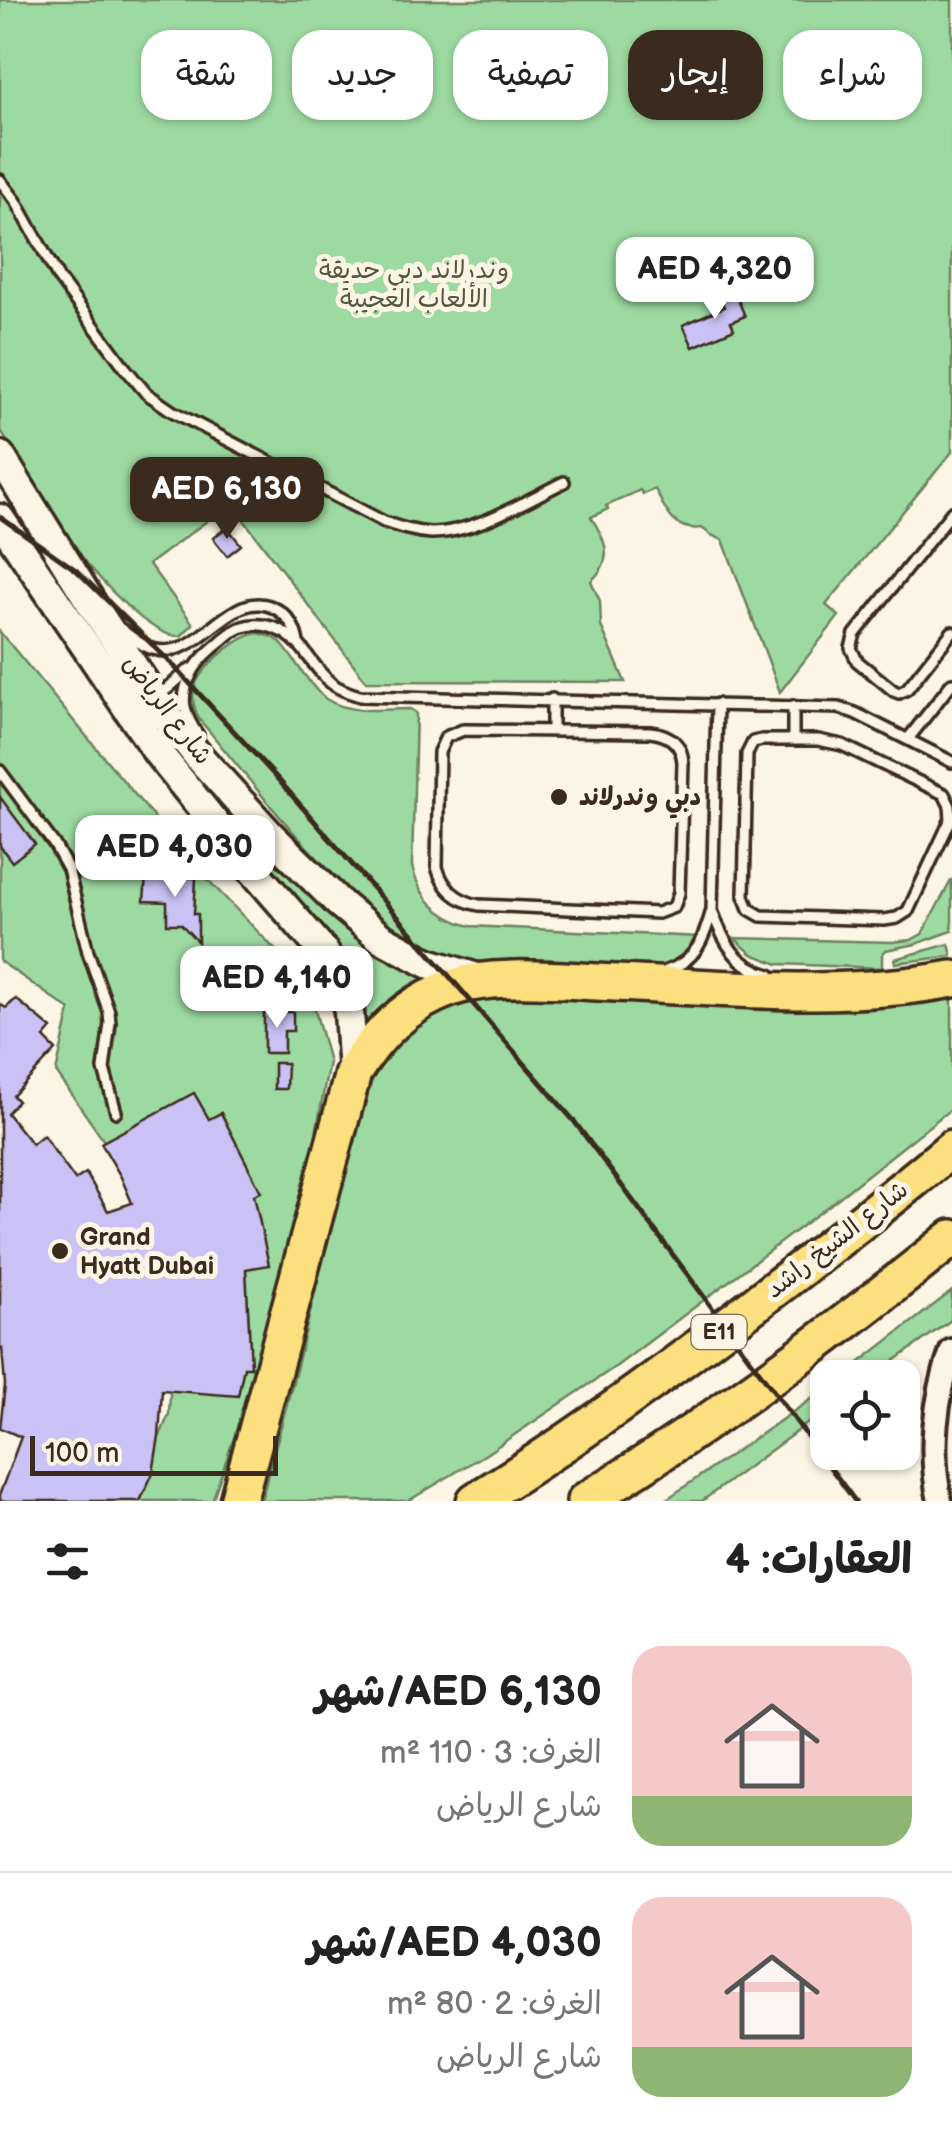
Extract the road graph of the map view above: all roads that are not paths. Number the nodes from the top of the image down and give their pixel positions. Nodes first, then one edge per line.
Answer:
1 (0, 180) edge
2 (0, 456) edge
3 (564, 482) dead end
4 (952, 512) edge
5 (0, 519) edge
6 (93, 606) junction
7 (952, 632) edge
8 (82, 639) junction
9 (298, 643) junction
10 (196, 664) junction
11 (952, 683) edge
12 (152, 696) junction
13 (552, 699) junction
14 (718, 704) junction
15 (793, 706) junction
16 (552, 731) junction
17 (908, 739) junction
18 (793, 740) junction
19 (203, 741) dead end
20 (952, 762) edge
21 (0, 771) edge
22 (712, 910) junction
23 (615, 972) dead end
24 (655, 972) dead end
25 (783, 976) dead end
26 (952, 979) edge
27 (483, 980) junction
28 (820, 980) dead end
29 (572, 981) junction
30 (856, 992) junction
31 (353, 1074) junction
32 (116, 1112) dead end
33 (952, 1148) edge
34 (952, 1238) edge
35 (952, 1351) edge
36 (656, 1458) junction
37 (237, 1498) edge
38 (475, 1501) edge
39 (586, 1501) edge
40 (624, 1501) edge
41 (940, 1501) edge

1 - 3 lane
2 - 6 main road, شارع الرياض
4 - 7 lane
5 - 8 main road, شارع الرياض
6 - 9 lane
6 - 12 main road, شارع الرياض
8 - 12 main road
8 - 31 main road, شارع الرياض
9 - 10 lane
9 - 13 lane
10 - 12 lane
10 - 19 lane
11 - 17 lane
12 - 27 main road, شارع الرياض
13 - 14 lane
13 - 16 lane
14 - 15 lane
14 - 22 lane
15 - 17 lane
15 - 18 lane
16 - 16 lane
17 - 20 lane
18 - 18 lane
21 - 32 lane
22 - 24 lane
22 - 25 lane
23 - 29 lane
26 - 30 highway
27 - 29 highway
27 - 31 highway
28 - 30 lane
29 - 30 highway
31 - 37 highway
33 - 38 highway, شارع الشيخ راشد / E11
34 - 36 highway
35 - 41 street
36 - 39 highway
36 - 40 highway

